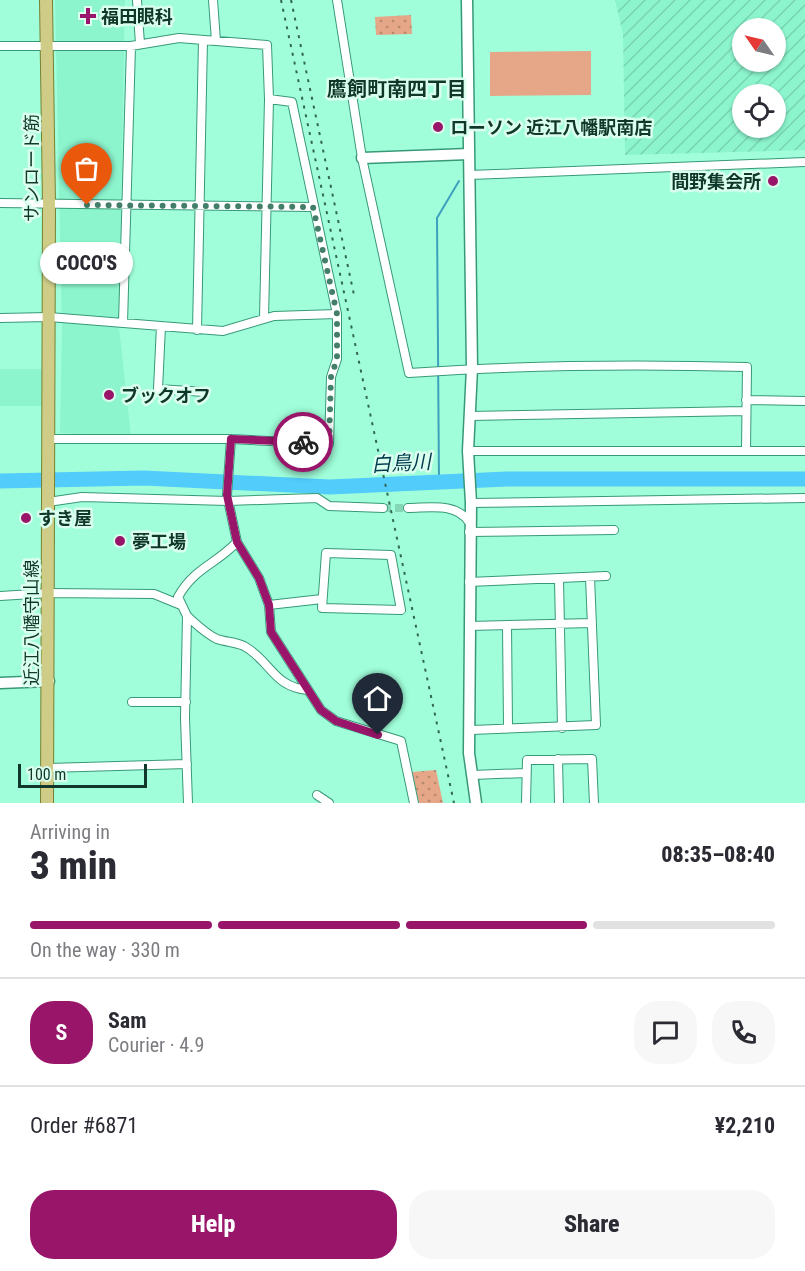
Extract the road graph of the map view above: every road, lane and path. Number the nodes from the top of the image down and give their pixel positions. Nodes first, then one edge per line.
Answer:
1 (46, 0) edge
2 (137, 0) edge
3 (213, 0) edge
4 (337, 0) edge
5 (467, 0) edge
6 (203, 40) junction
7 (216, 41) junction
8 (140, 44) junction
9 (49, 45) junction
10 (0, 46) edge
11 (131, 46) junction
12 (269, 99) junction
13 (469, 154) junction
14 (362, 158) junction
15 (805, 162) edge
16 (469, 175) junction
17 (0, 203) edge
18 (49, 204) junction
19 (125, 205) junction
20 (267, 206) junction
21 (198, 207) junction
22 (313, 207) junction
23 (337, 314) junction
24 (49, 317) junction
25 (0, 318) edge
26 (264, 318) junction
27 (123, 323) junction
28 (161, 326) junction
29 (196, 330) junction
30 (472, 369) junction
31 (205, 392) dead end
32 (746, 400) junction
33 (805, 401) edge
34 (746, 411) junction
35 (470, 416) junction
36 (231, 439) junction
37 (49, 441) junction
38 (468, 451) junction
39 (746, 451) junction
40 (805, 451) edge
41 (228, 498) junction
42 (805, 498) edge
43 (48, 499) junction
44 (471, 503) junction
45 (382, 507) tunnel mouth
46 (408, 508) tunnel mouth
47 (469, 527) junction
48 (614, 530) dead end
49 (237, 542) junction
50 (606, 576) dead end
51 (590, 577) junction
52 (559, 579) junction
53 (469, 582) junction
54 (49, 593) junction
55 (0, 596) edge
56 (322, 599) junction
57 (182, 605) junction
58 (269, 605) junction
59 (188, 616) junction
60 (560, 624) junction
61 (592, 624) junction
62 (507, 625) junction
63 (469, 626) junction
64 (49, 681) junction
65 (0, 683) edge
66 (308, 690) junction
67 (132, 702) dead end
68 (186, 702) junction
69 (508, 726) junction
70 (562, 728) junction
71 (471, 730) junction
72 (558, 759) junction
73 (187, 764) junction
74 (48, 768) junction
75 (526, 773) junction
76 (472, 775) junction
77 (316, 795) dead end
78 (47, 803) edge
79 (188, 803) edge
80 (329, 803) edge
81 (414, 803) edge
82 (476, 803) edge
83 (526, 803) edge
84 (560, 803) edge
85 (594, 803) edge

1 - 9 main road, サンロード筋
2 - 8 street
3 - 7 street
4 - 14 street
5 - 13 street
6 - 7 street
6 - 8 street
6 - 21 street
7 - 12 street
8 - 11 street
9 - 10 street
9 - 11 street
9 - 18 main road, サンロード筋
11 - 19 street
12 - 20 street
12 - 22 street
13 - 14 street
13 - 16 street
14 - 30 street
15 - 16 street
16 - 30 street
17 - 18 street
18 - 19 street
18 - 24 main road, サンロード筋
19 - 21 street
19 - 27 street
20 - 21 street
20 - 22 street
20 - 26 street
21 - 29 street
22 - 23 street
23 - 26 street
23 - 36 street
24 - 25 street
24 - 27 street
24 - 37 main road, サンロード筋
26 - 29 street
27 - 28 street
28 - 29 street
28 - 31 street
30 - 32 street
30 - 35 street
32 - 33 street
32 - 34 street
34 - 35 street
34 - 39 street
35 - 38 street
36 - 37 street
36 - 41 street
37 - 43 main road, 近江八幡守山線
38 - 39 street
38 - 44 street
39 - 40 street
41 - 43 street
41 - 45 street
41 - 49 street
42 - 44 street
43 - 54 main road, 近江八幡守山線
44 - 47 street
46 - 47 street
47 - 48 street
47 - 53 street
49 - 57 street
49 - 58 street
50 - 51 street
51 - 52 street
51 - 61 street
52 - 53 street
52 - 60 street
53 - 63 street
54 - 55 street
54 - 57 street
54 - 64 main road, 近江八幡守山線
56 - 56 street
56 - 58 street
57 - 59 street
58 - 66 street
59 - 66 street
59 - 68 street
60 - 61 street
60 - 62 street
60 - 70 street
61 - 70 street
62 - 63 street
62 - 69 street
63 - 71 street
64 - 65 street
64 - 74 main road, 近江八幡守山線
66 - 81 street
67 - 68 street
68 - 73 street
69 - 70 street
69 - 71 street
71 - 76 street
72 - 75 street
72 - 84 street
72 - 85 street
73 - 74 street
73 - 79 street
74 - 78 main road, 近江八幡守山線
75 - 76 street
75 - 83 street
76 - 82 street
77 - 80 street

